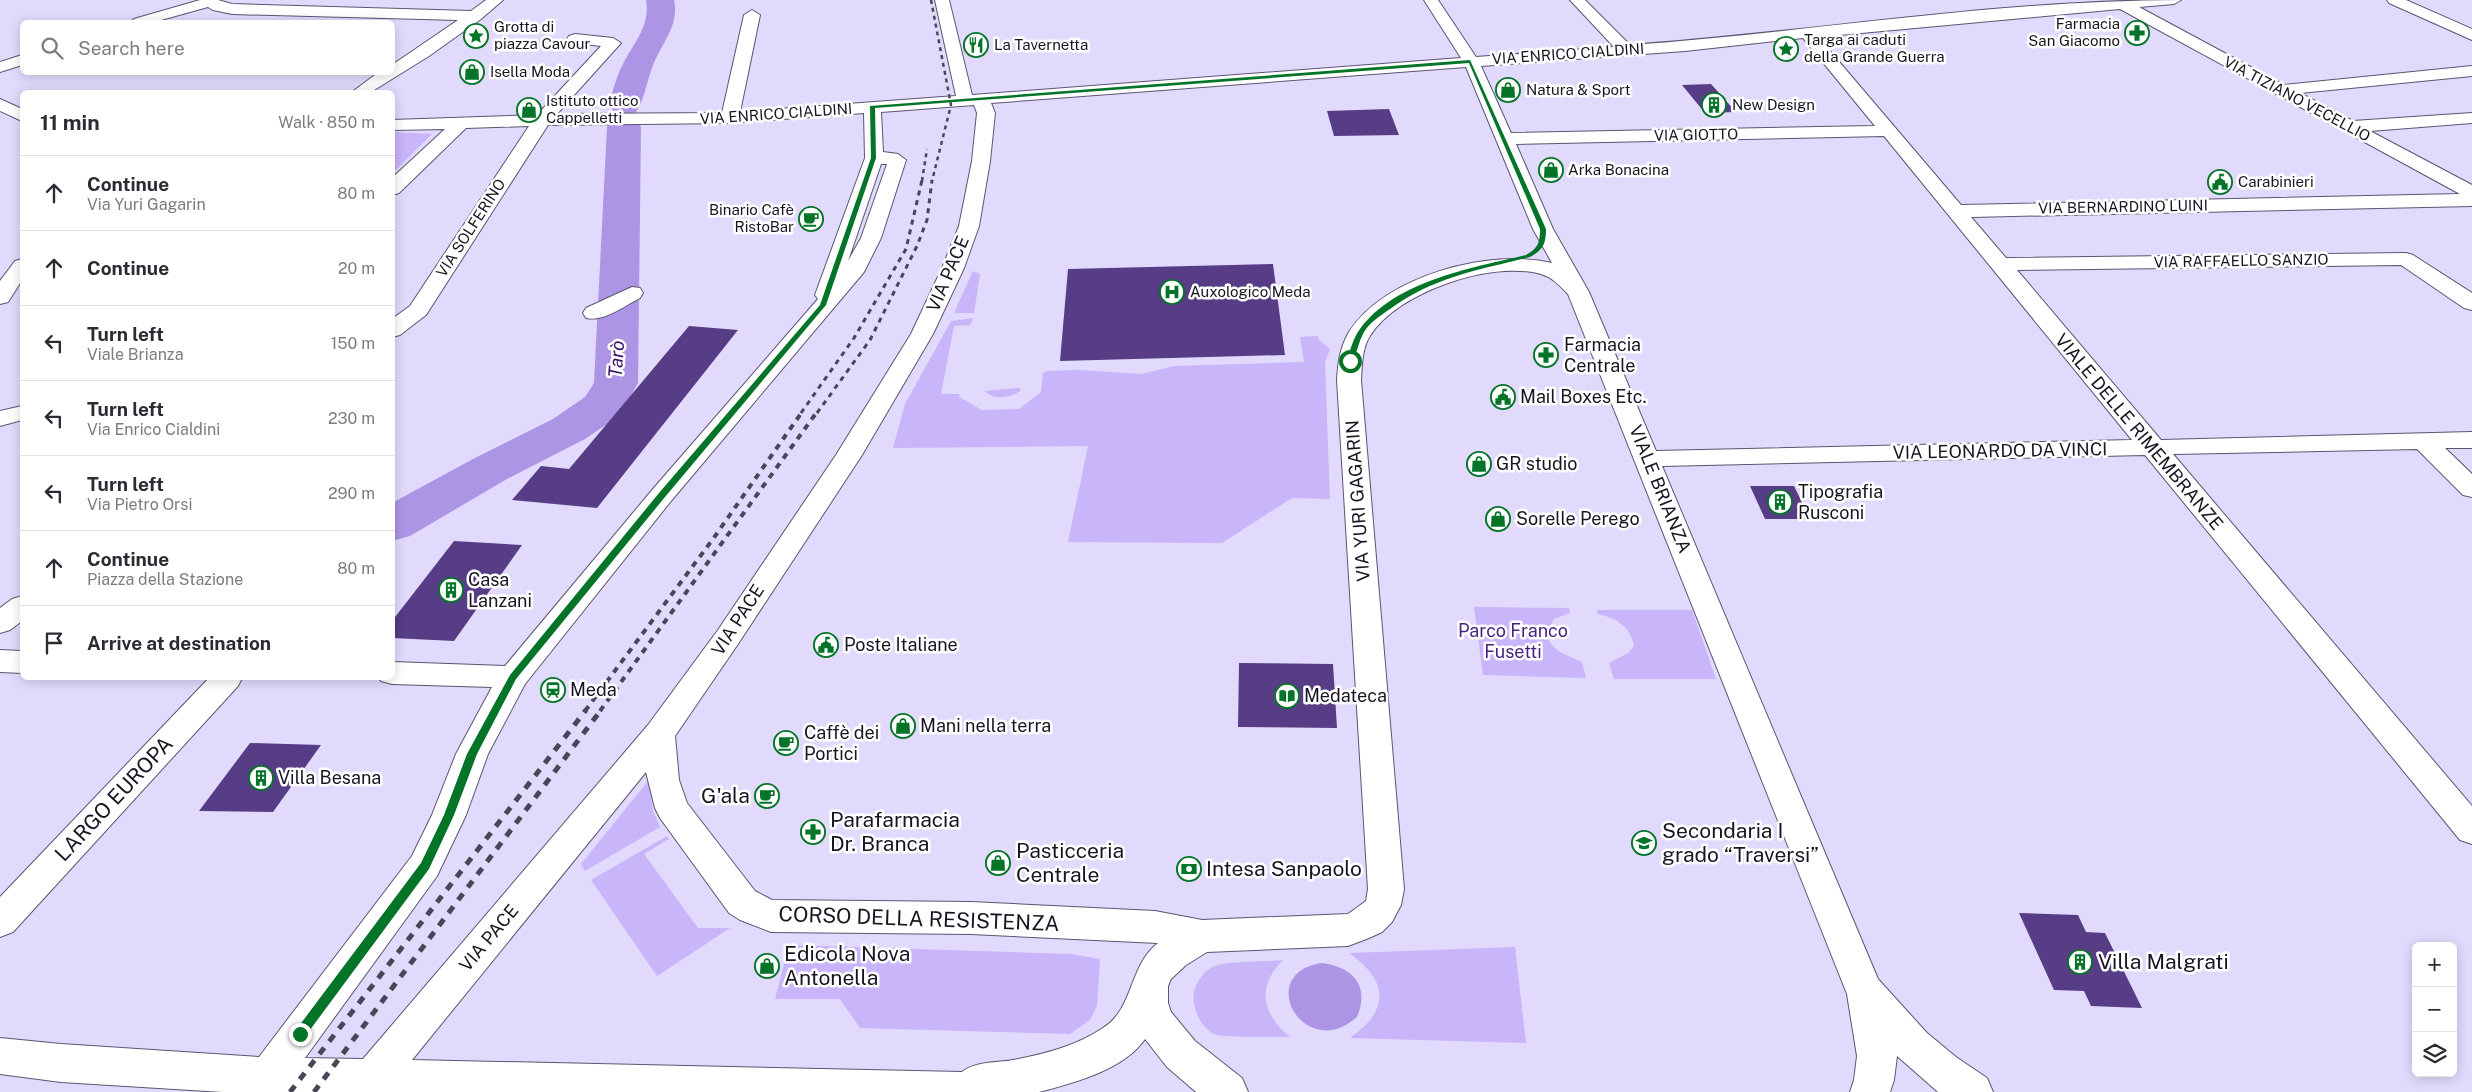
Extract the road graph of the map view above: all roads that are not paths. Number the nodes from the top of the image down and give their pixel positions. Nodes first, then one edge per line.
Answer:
1 (334, 0) edge
2 (496, 0) edge
3 (942, 0) edge
4 (1431, 0) edge
5 (1577, 0) edge
6 (2174, 0) edge
7 (2394, 0) edge
8 (209, 1) edge
9 (2122, 4) junction
10 (752, 14) dead end
11 (309, 15) edge
12 (476, 16) junction
13 (147, 20) edge
14 (1807, 33) junction
15 (2472, 35) edge
16 (575, 39) dead end
17 (1626, 50) junction
18 (20, 61) edge
19 (1470, 61) junction
20 (0, 67) edge
21 (395, 70) edge
22 (2472, 71) edge
23 (387, 75) edge
24 (363, 90) edge
25 (2282, 90) junction
26 (973, 100) junction
27 (0, 104) edge
28 (872, 107) junction
29 (20, 115) edge
30 (730, 118) junction
31 (2472, 118) edge
32 (542, 120) junction
33 (461, 123) junction
34 (395, 125) edge
35 (2350, 127) junction
36 (1888, 130) junction
37 (1504, 139) junction
38 (395, 187) edge
39 (2472, 193) edge
40 (2472, 200) edge
41 (1954, 210) junction
42 (1543, 229) junction
43 (1501, 264) junction
44 (1997, 264) junction
45 (20, 268) edge
46 (1578, 292) junction
47 (632, 293) dead end
48 (0, 297) edge
49 (2472, 303) edge
50 (395, 310) edge
51 (418, 310) junction
52 (594, 313) dead end
53 (395, 328) edge
54 (20, 413) edge
55 (0, 419) edge
56 (2422, 440) junction
57 (2472, 440) edge
58 (2153, 448) junction
59 (1648, 459) junction
60 (2472, 489) edge
61 (20, 608) edge
62 (0, 623) edge
63 (0, 661) edge
64 (20, 662) edge
65 (395, 673) edge
66 (513, 677) junction
67 (226, 680) edge
68 (659, 734) junction
69 (2472, 830) edge
70 (1378, 916) joint
71 (0, 921) edge
72 (1202, 936) junction
73 (1864, 990) junction
74 (1147, 997) junction
75 (0, 1056) edge
76 (268, 1076) junction
77 (367, 1085) edge
78 (894, 1091) edge
79 (1000, 1092) edge
80 (1228, 1092) edge
81 (1870, 1092) edge
82 (1973, 1092) edge

1 - 11 street
2 - 12 street
3 - 26 street, VIA PACE
4 - 19 street, VIALE BRIANZA
5 - 17 street
6 - 9 street, VIA ENRICO CIALDINI
7 - 15 street
8 - 11 street
8 - 13 street
9 - 14 street, VIA ENRICO CIALDINI
9 - 25 street, VIA TIZIANO VECELLIO
10 - 30 street
11 - 12 street
12 - 21 street
14 - 17 street, VIA ENRICO CIALDINI
14 - 36 street, VIALE DELLE RIMEMBRANZE
16 - 32 street, VIA SOLFERINO
17 - 19 street, VIA ENRICO CIALDINI
18 - 20 street
19 - 26 street, VIA ENRICO CIALDINI
19 - 37 street, VIALE BRIANZA
22 - 25 street
23 - 24 street
25 - 35 street, VIA TIZIANO VECELLIO
26 - 28 street, VIA ENRICO CIALDINI
26 - 68 street, VIA PACE
27 - 29 street
28 - 30 street, VIA ENRICO CIALDINI
28 - 66 street
30 - 32 street, VIA ENRICO CIALDINI
31 - 35 street
32 - 33 street, VIA ENRICO CIALDINI
32 - 51 street, VIA SOLFERINO
33 - 34 street, VIA ENRICO CIALDINI
33 - 38 street
35 - 39 street, VIA TIZIANO VECELLIO
36 - 37 street, VIA GIOTTO
36 - 41 street, VIALE DELLE RIMEMBRANZE
37 - 42 street, VIALE BRIANZA
40 - 41 street, VIA BERNARDINO LUINI
41 - 44 street, VIALE DELLE RIMEMBRANZE
42 - 43 street
42 - 46 street, VIALE BRIANZA
43 - 46 street, VIA YURI GAGARIN
43 - 70 street, VIA YURI GAGARIN
44 - 49 street, VIA RAFFAELLO SANZIO
44 - 58 street, VIALE DELLE RIMEMBRANZE
45 - 48 street
46 - 59 street, VIALE BRIANZA
47 - 52 street
50 - 51 street
51 - 53 street, VIA SOLFERINO
54 - 55 street
56 - 57 street, VIA LEONARDO DA VINCI
56 - 58 street, VIA LEONARDO DA VINCI
56 - 60 street
58 - 59 street, VIA LEONARDO DA VINCI
58 - 69 street, VIALE DELLE RIMEMBRANZE
59 - 73 street, VIALE BRIANZA
61 - 62 street
63 - 64 street
65 - 66 street
66 - 76 street
67 - 71 street, LARGO EUROPA
68 - 72 street, CORSO DELLA RESISTENZA
68 - 77 street, VIA PACE
70 - 72 street, CORSO DELLA RESISTENZA
72 - 74 street, CORSO DELLA RESISTENZA
73 - 81 street, VIALE BRIANZA
73 - 82 street, VIALE BRIANZA
74 - 78 street, CORSO DELLA RESISTENZA
74 - 80 street
75 - 76 street
76 - 77 street
77 - 78 street
78 - 79 street

